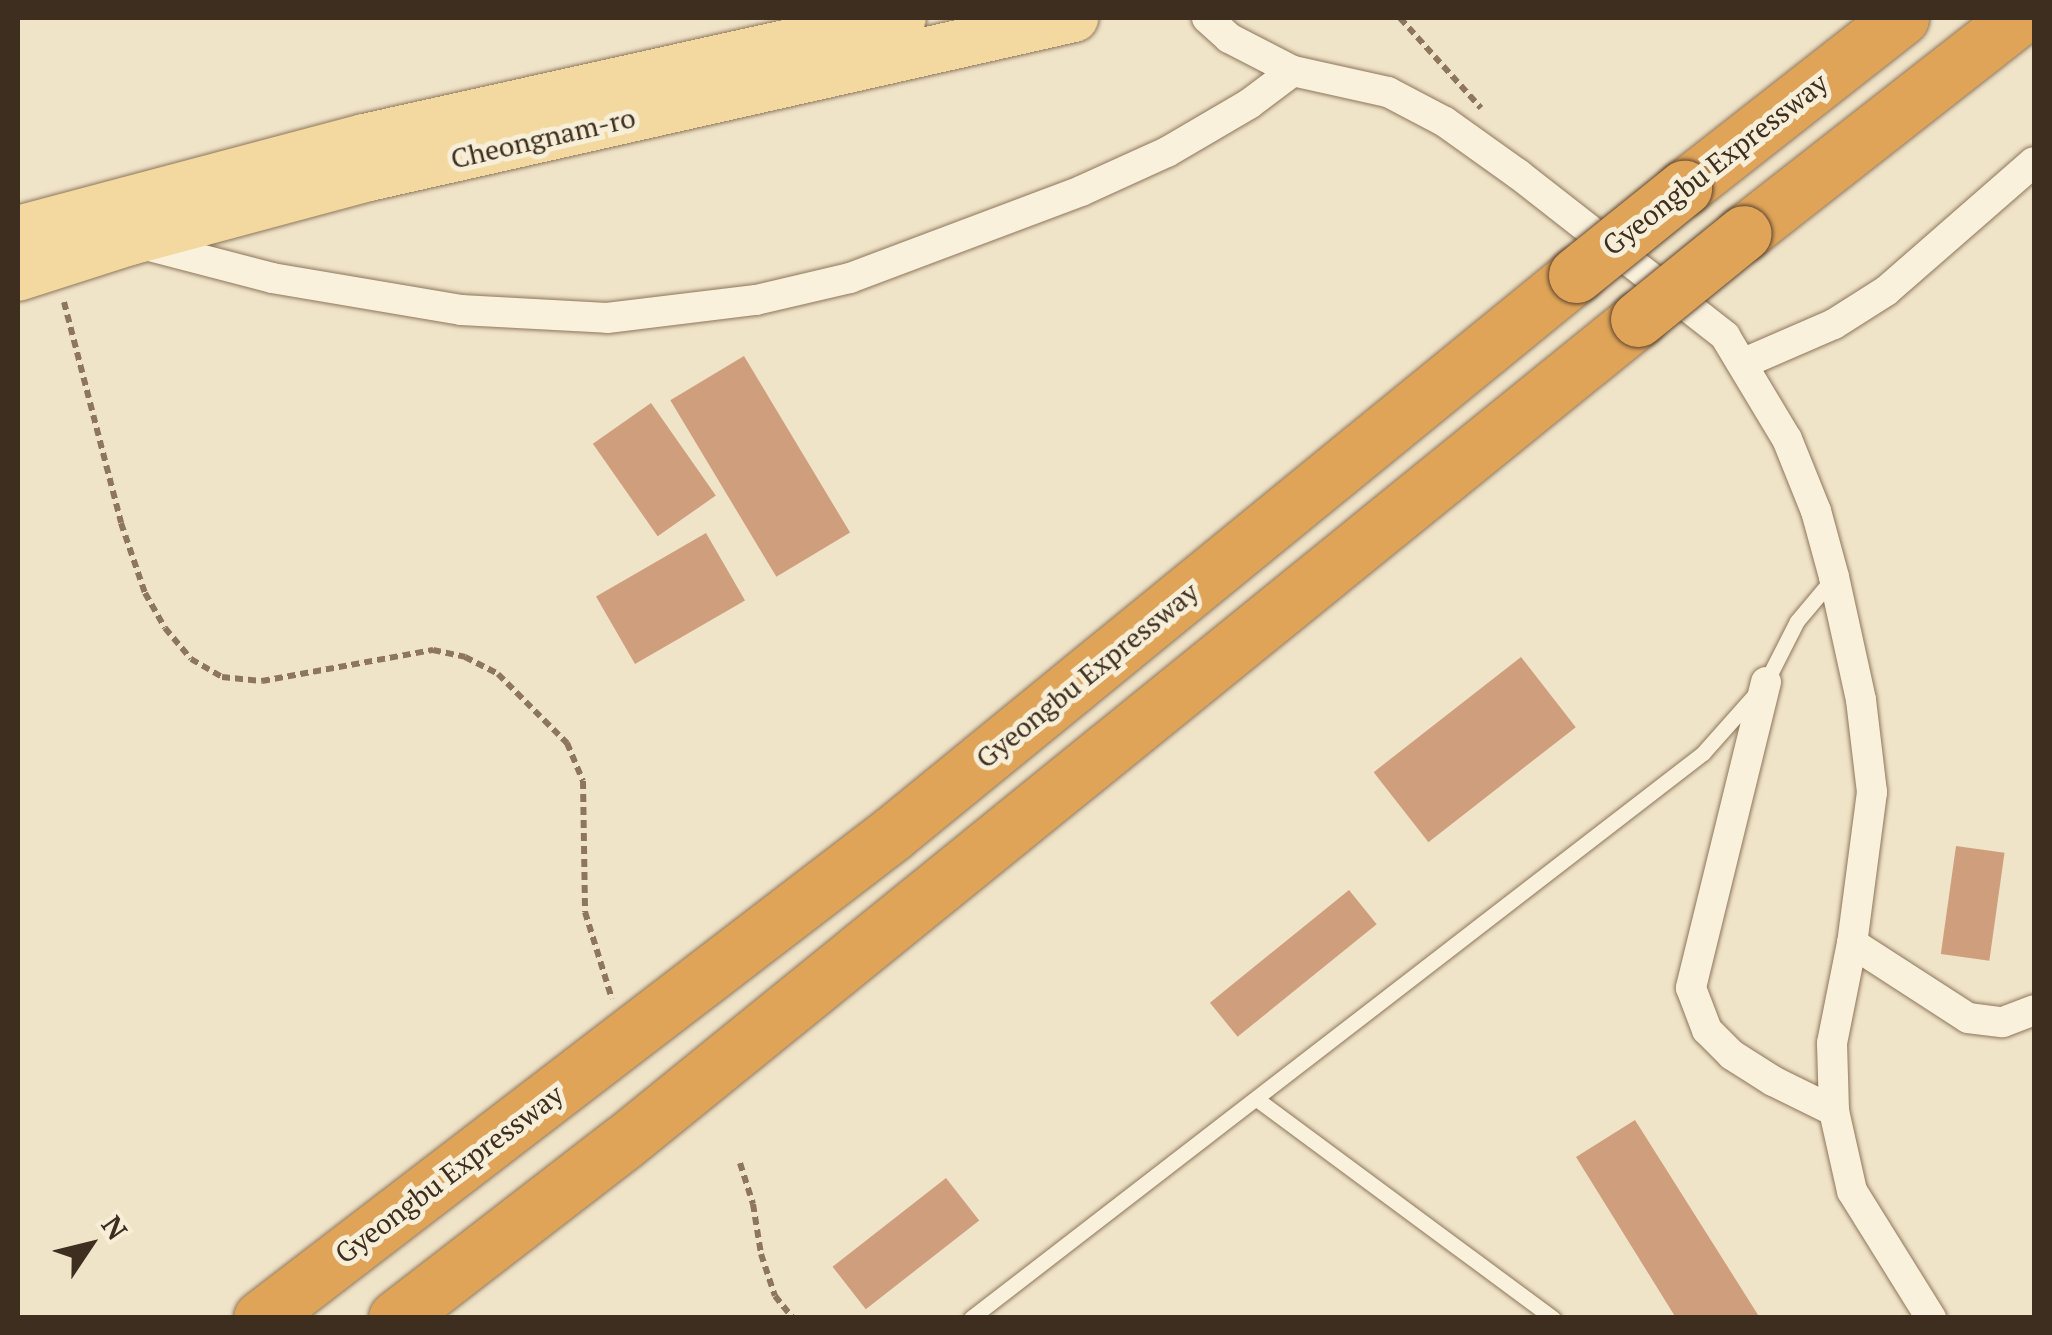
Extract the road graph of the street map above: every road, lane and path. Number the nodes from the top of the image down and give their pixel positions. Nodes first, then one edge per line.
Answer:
1 (902, 18) edge
2 (1074, 18) edge
3 (1207, 18) edge
4 (1400, 18) edge
5 (1901, 18) edge
6 (2018, 18) edge
7 (1293, 71) junction
8 (1484, 111) dead end
9 (2034, 162) edge
10 (130, 241) junction
11 (23, 255) edge
12 (1744, 363) junction
13 (1834, 577) junction
14 (1766, 682) junction
15 (1852, 943) junction
16 (612, 999) dead end
17 (2034, 1010) edge
18 (1258, 1100) junction
19 (1834, 1111) junction
20 (624, 1142) junction
21 (740, 1163) dead end
22 (260, 1318) edge
23 (396, 1318) edge
24 (442, 1318) edge
25 (793, 1318) edge
26 (971, 1318) edge
27 (1553, 1318) edge
28 (1931, 1318) edge

1 - 11 main road, Cheongnam-ro
2 - 10 main road, Cheongnam-ro
3 - 7 street
4 - 8 path
5 - 22 highway, Gyeongbu Expressway, bridge
6 - 20 highway, bridge
7 - 10 street
7 - 12 street
9 - 12 street
10 - 11 main road, Cheongnam-ro
11 - 16 path
12 - 13 street
13 - 14 lane
13 - 15 street
14 - 18 lane
14 - 19 street
15 - 17 street
15 - 19 street
18 - 26 lane
18 - 27 lane
19 - 28 street
20 - 23 highway
20 - 24 highway
21 - 25 path

